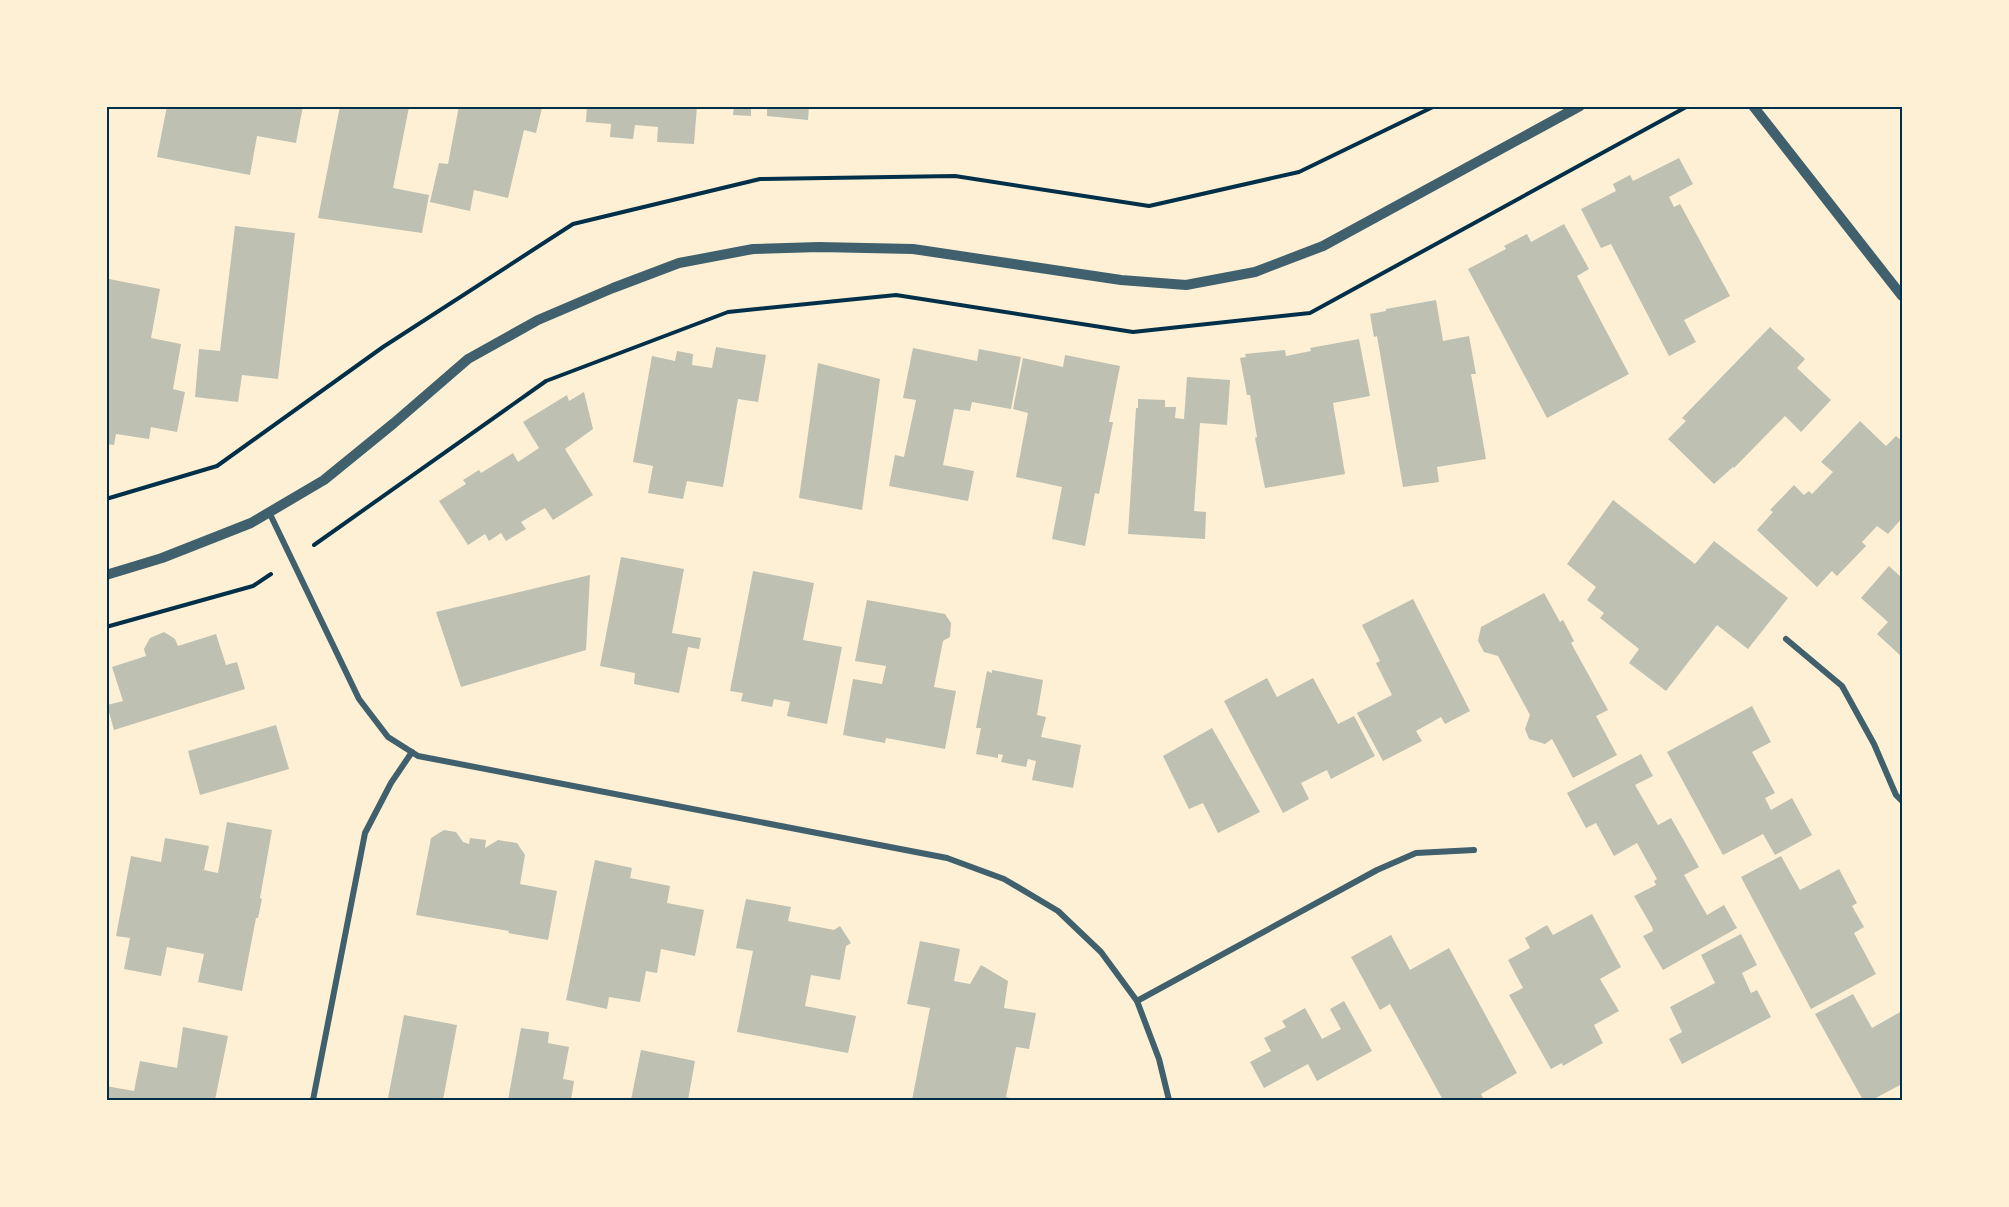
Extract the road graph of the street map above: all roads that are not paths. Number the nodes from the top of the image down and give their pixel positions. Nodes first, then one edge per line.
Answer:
1 (1580, 106) edge
2 (1753, 106) edge
3 (1902, 296) edge
4 (269, 512) junction
5 (106, 575) edge
6 (1786, 639) dead end
7 (412, 752) junction
8 (1902, 801) edge
9 (1474, 850) dead end
10 (1137, 1000) junction
11 (313, 1101) edge
12 (1169, 1101) edge

1 - 4 street
2 - 3 street
4 - 5 street
4 - 7 street
6 - 8 street
7 - 10 street
7 - 11 street
9 - 10 street
10 - 12 street

